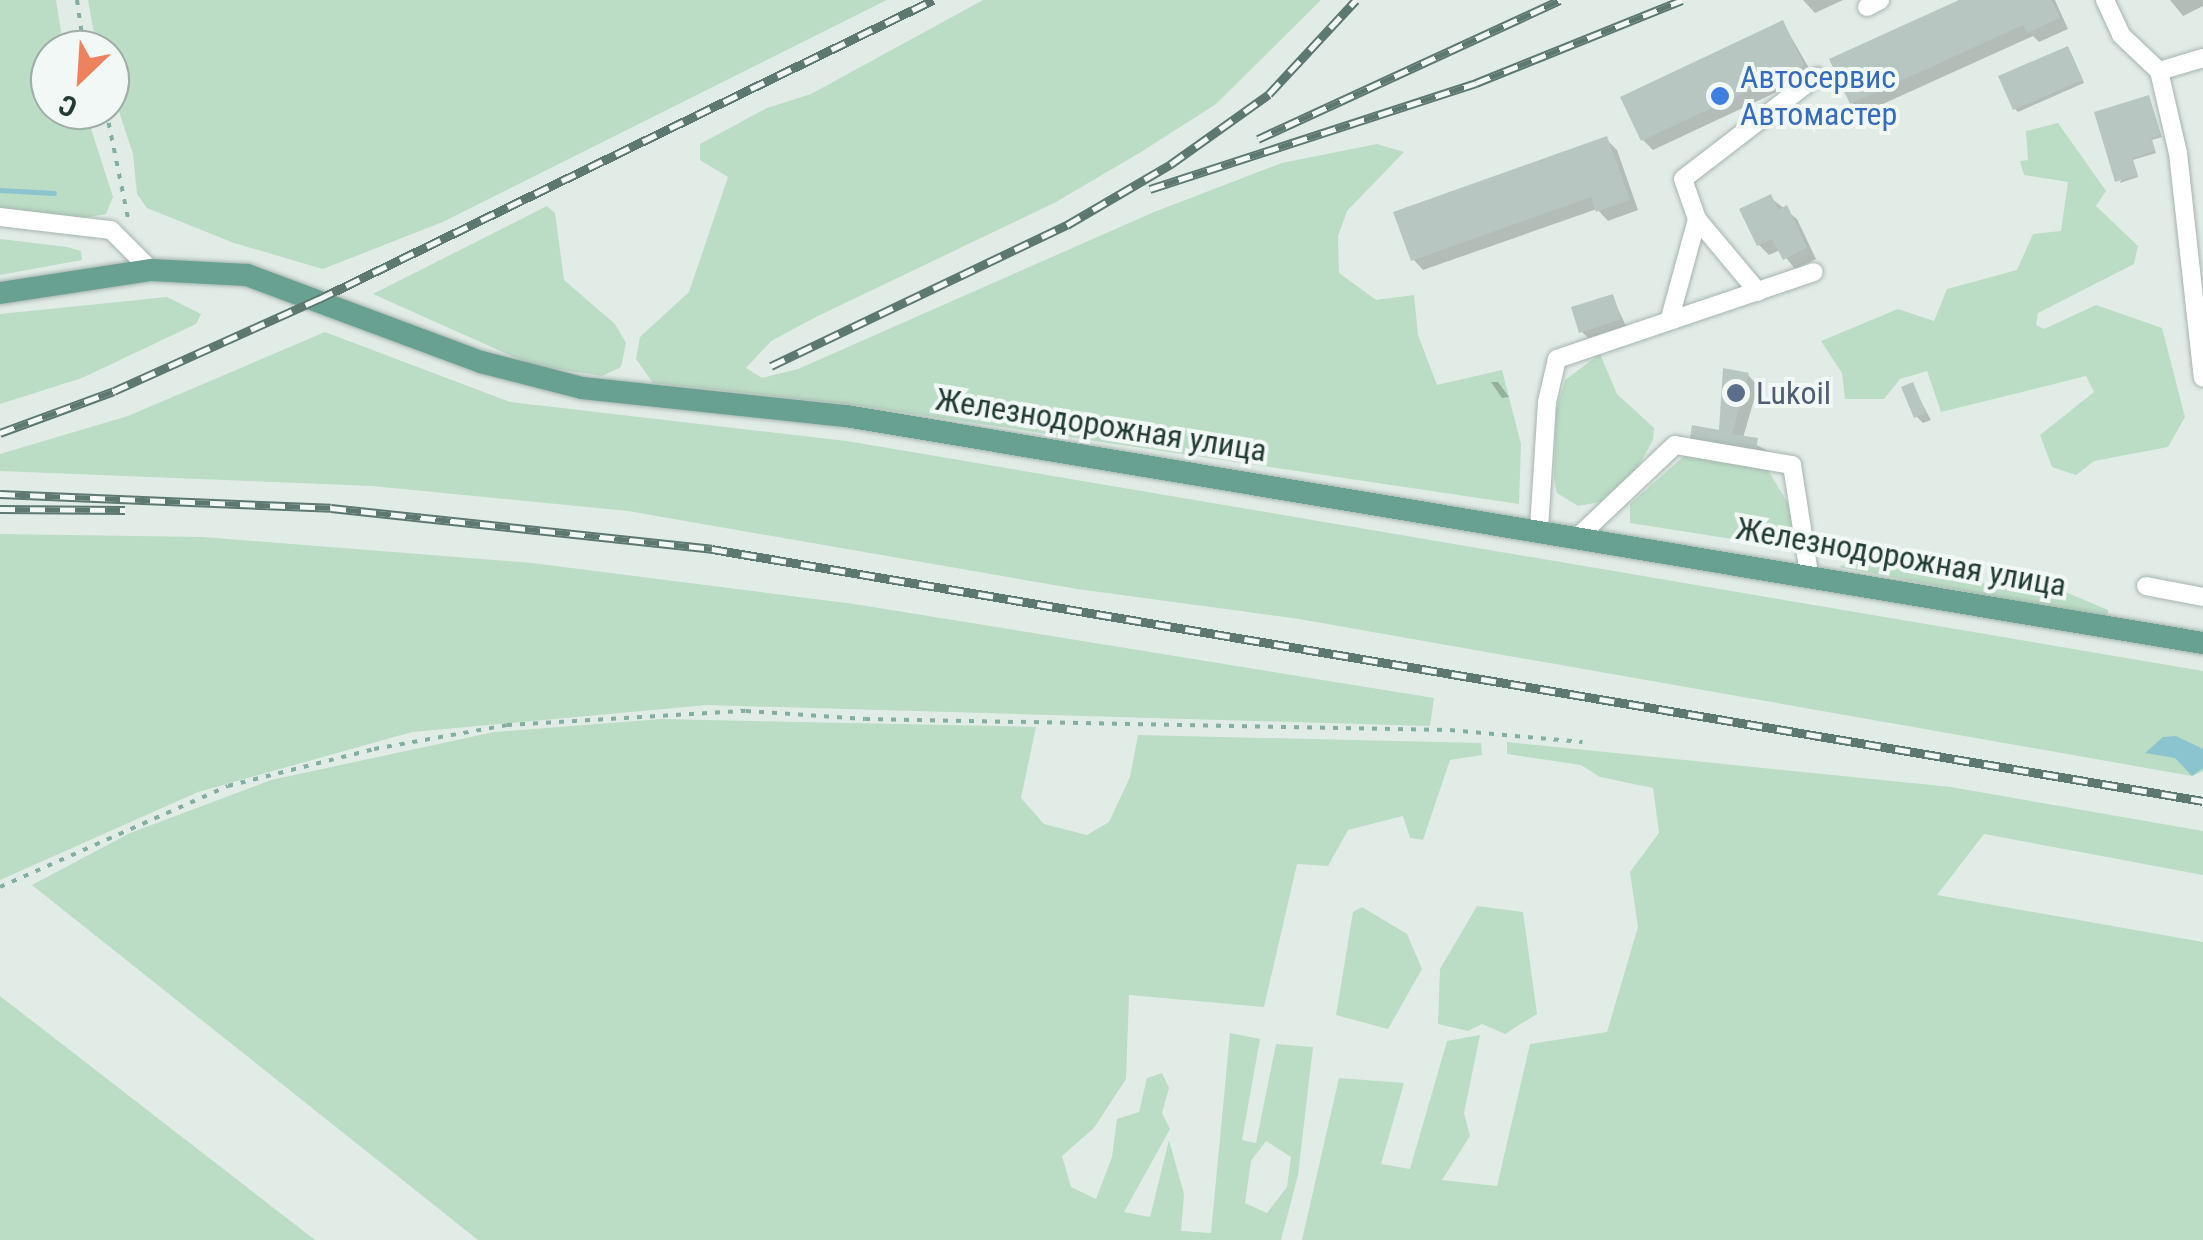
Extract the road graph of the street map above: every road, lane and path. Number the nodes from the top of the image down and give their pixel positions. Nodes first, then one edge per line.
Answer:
1 (76, 0) edge
2 (2105, 0) edge
3 (81, 30) edge
4 (2203, 58) edge
5 (2159, 71) junction
6 (1816, 77) dead end
7 (110, 130) edge
8 (0, 217) edge
9 (1698, 219) junction
10 (131, 235) dead end
11 (152, 270) junction
12 (1814, 272) dead end
13 (1758, 292) junction
14 (0, 294) edge
15 (1670, 318) junction
16 (2203, 378) edge
17 (1539, 529) junction
18 (1579, 536) junction
19 (1809, 573) junction
20 (2146, 586) dead end
21 (2203, 597) edge
22 (2203, 643) edge
23 (1582, 742) dead end
24 (0, 887) edge

1 - 3 path
2 - 5 street
4 - 5 street
5 - 16 street
6 - 9 street
7 - 10 path
8 - 11 street
9 - 13 street
9 - 15 street
11 - 14 main road, Железнодорожная улица
11 - 17 main road, Железнодорожная улица
12 - 13 street
13 - 15 street
15 - 17 street
17 - 18 main road, Железнодорожная улица
18 - 19 main road, Железнодорожная улица
18 - 19 street
19 - 22 main road, Железнодорожная улица
20 - 21 street
23 - 24 path

